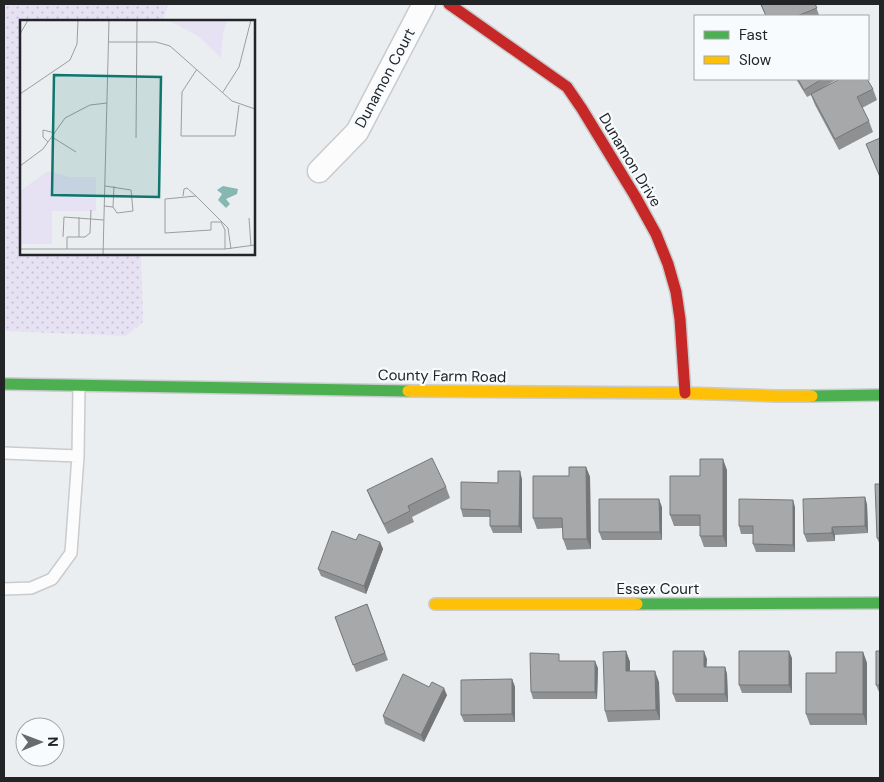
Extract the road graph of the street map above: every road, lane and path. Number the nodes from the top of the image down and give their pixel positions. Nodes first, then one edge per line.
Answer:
1 (424, 4) edge
2 (449, 4) edge
3 (464, 8) edge
4 (319, 171) dead end
5 (4, 384) edge
6 (80, 386) junction
7 (685, 393) junction
8 (880, 395) edge
9 (4, 453) edge
10 (78, 456) junction
11 (4, 589) edge
12 (880, 603) edge
13 (435, 604) dead end

1 - 4 street, Dunamon Court
2 - 3 street, Dunamon Drive
3 - 7 street, Dunamon Drive
5 - 6 street, County Farm Road
6 - 7 street, County Farm Road
6 - 10 lane
7 - 8 street, County Farm Road
9 - 10 lane
10 - 11 lane
12 - 13 street, Essex Court

